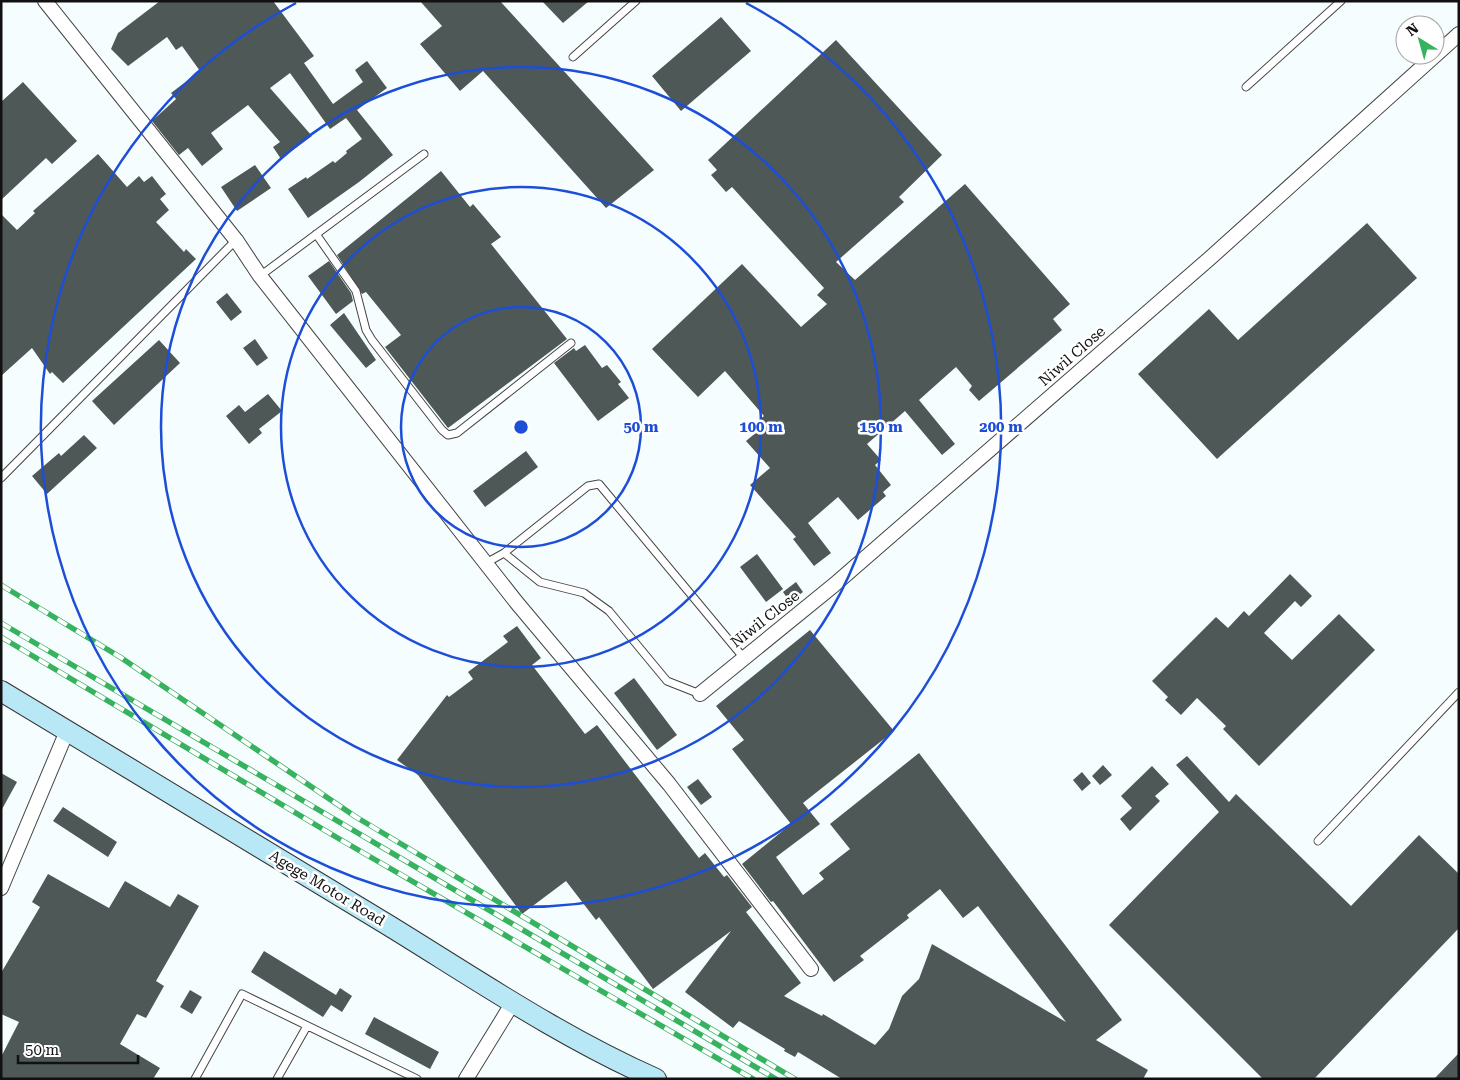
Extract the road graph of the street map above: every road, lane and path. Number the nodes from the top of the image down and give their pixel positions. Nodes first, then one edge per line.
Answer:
1 (45, 1) edge
2 (636, 1) edge
3 (1342, 1) edge
4 (1459, 34) edge
5 (573, 56) dead end
6 (1246, 87) dead end
7 (424, 154) dead end
8 (316, 234) junction
9 (236, 240) junction
10 (260, 276) junction
11 (571, 343) dead end
12 (1, 478) edge
13 (504, 553) junction
14 (486, 563) junction
15 (743, 657) junction
16 (1, 691) edge
17 (1459, 692) edge
18 (700, 694) joint
19 (68, 731) junction
20 (1318, 841) dead end
21 (1, 888) edge
22 (811, 970) dead end
23 (512, 1004) junction
24 (307, 1026) junction
25 (619, 1064) junction
26 (195, 1079) edge
27 (278, 1079) edge
28 (417, 1079) edge
29 (466, 1079) edge
30 (639, 1079) edge
31 (656, 1079) edge

1 - 9 street
2 - 5 lane
3 - 6 lane
4 - 15 street, Niwil Close
7 - 8 lane
8 - 10 lane
8 - 11 lane
9 - 10 street
9 - 12 lane
10 - 14 street
13 - 14 lane
13 - 15 lane
13 - 18 lane
14 - 22 street
15 - 18 street, Niwil Close
16 - 19 main road, Agege Motor Road
17 - 20 lane
19 - 21 street
19 - 23 main road, Agege Motor Road
23 - 25 main road, Agege Motor Road
23 - 29 street
24 - 26 lane
24 - 27 lane
24 - 28 lane
25 - 30 main road
25 - 31 main road, Agege Motor Road

